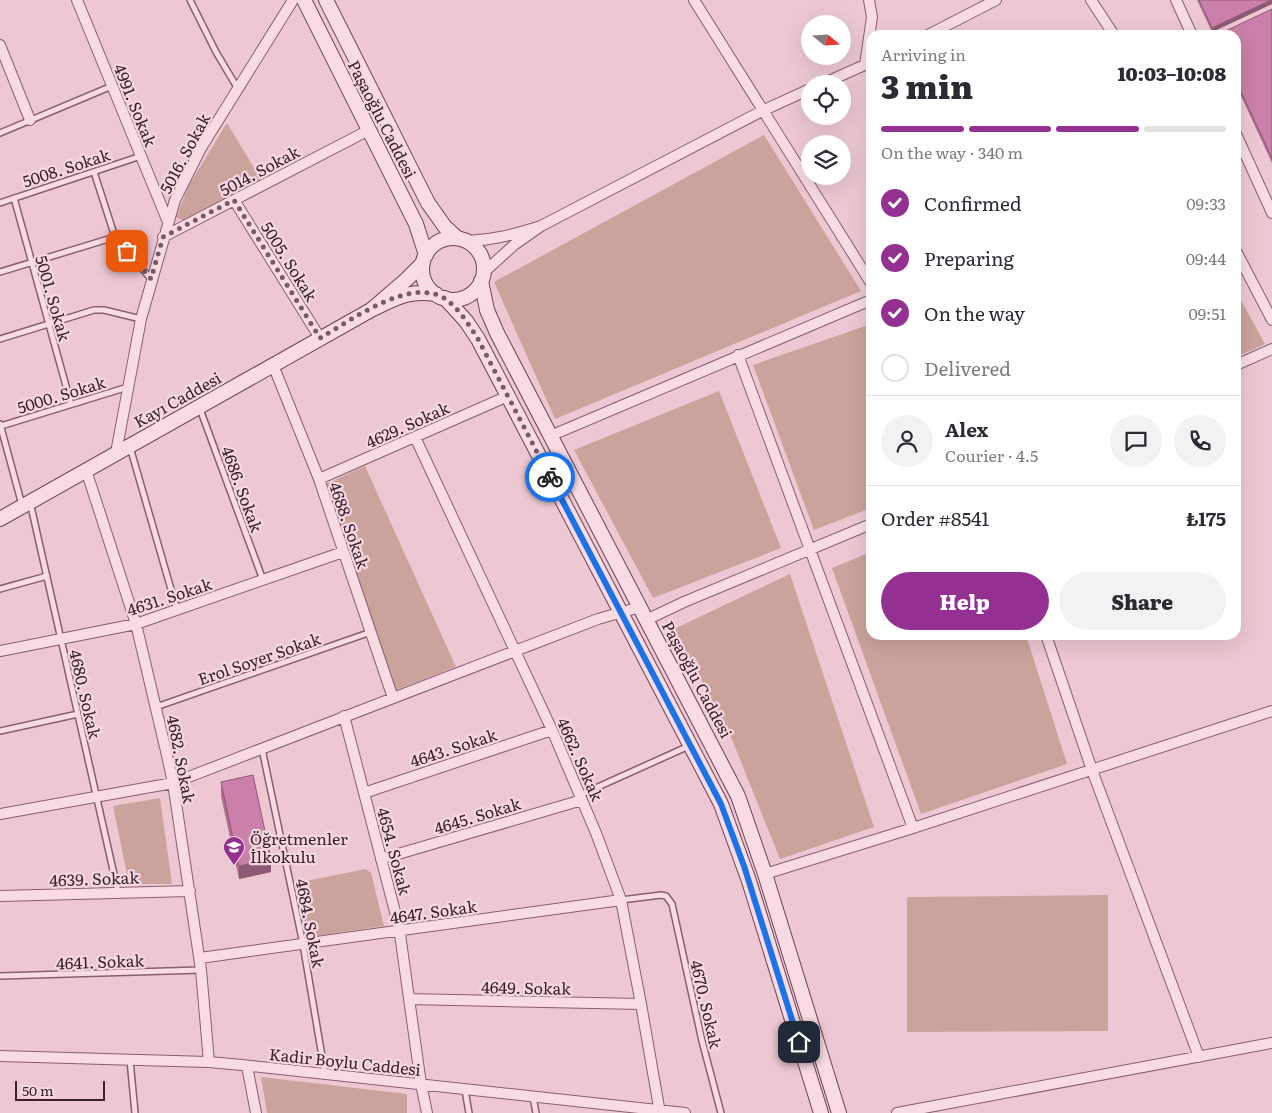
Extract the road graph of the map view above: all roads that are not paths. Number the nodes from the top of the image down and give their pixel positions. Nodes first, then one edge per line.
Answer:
1 (77, 0) edge
2 (190, 0) edge
3 (293, 0) edge
4 (304, 0) edge
5 (326, 0) edge
6 (694, 0) edge
7 (869, 0) edge
8 (996, 0) edge
9 (1091, 0) edge
10 (1176, 0) edge
11 (871, 30) edge
12 (938, 30) edge
13 (1111, 30) edge
14 (1190, 30) edge
15 (0, 46) edge
16 (3, 62) edge
17 (866, 65) edge
18 (843, 75) edge
19 (112, 86) junction
20 (238, 89) junction
21 (801, 93) edge
22 (762, 111) junction
23 (30, 120) junction
24 (368, 130) junction
25 (0, 133) edge
26 (1241, 145) edge
27 (141, 156) junction
28 (94, 172) junction
29 (14, 198) junction
30 (234, 200) junction
31 (0, 203) edge
32 (1272, 212) edge
33 (168, 222) junction
34 (541, 226) junction
35 (115, 237) junction
36 (163, 237) junction
37 (462, 240) junction
38 (424, 259) junction
39 (1241, 261) edge
40 (32, 262) junction
41 (0, 272) edge
42 (866, 275) edge
43 (482, 277) junction
44 (151, 279) junction
45 (440, 296) junction
46 (866, 302) edge
47 (371, 310) junction
48 (140, 319) junction
49 (1272, 320) edge
50 (49, 324) junction
51 (320, 338) junction
52 (0, 339) edge
53 (1272, 349) edge
54 (738, 356) junction
55 (1241, 363) edge
56 (274, 365) junction
57 (128, 387) junction
58 (508, 396) junction
59 (71, 404) junction
60 (199, 407) junction
61 (0, 425) edge
62 (550, 436) junction
63 (415, 437) junction
64 (130, 446) junction
65 (116, 453) junction
66 (86, 470) junction
67 (319, 479) junction
68 (26, 504) junction
69 (0, 519) edge
70 (866, 526) edge
71 (810, 550) junction
72 (343, 552) junction
73 (47, 576) junction
74 (263, 580) junction
75 (0, 589) edge
76 (177, 610) junction
77 (621, 612) junction
78 (643, 613) junction
79 (136, 624) junction
80 (371, 632) junction
81 (61, 639) junction
82 (1048, 640) edge
83 (0, 651) edge
84 (515, 651) junction
85 (393, 698) junction
86 (156, 707) junction
87 (1272, 711) edge
88 (78, 714) junction
89 (344, 716) junction
90 (552, 730) junction
91 (0, 731) edge
92 (691, 745) junction
93 (262, 748) junction
94 (1092, 770) junction
95 (173, 782) junction
96 (364, 793) junction
97 (97, 796) junction
98 (581, 797) junction
99 (0, 814) edge
100 (913, 828) junction
101 (382, 859) junction
102 (765, 874) junction
103 (190, 890) junction
104 (118, 892) junction
105 (0, 896) edge
106 (621, 900) junction
107 (670, 900) joint
108 (400, 931) junction
109 (303, 944) junction
110 (200, 958) junction
111 (201, 970) junction
112 (0, 976) edge
113 (409, 999) junction
114 (642, 1004) junction
115 (1272, 1043) edge
116 (0, 1056) edge
117 (1199, 1057) junction
118 (130, 1060) junction
119 (209, 1062) junction
120 (248, 1066) junction
121 (325, 1074) junction
122 (421, 1084) junction
123 (465, 1089) junction
124 (533, 1096) junction
125 (660, 1112) edge
126 (136, 1113) edge
127 (256, 1113) edge
128 (427, 1113) edge
129 (469, 1113) edge
130 (536, 1113) edge
131 (686, 1113) edge
132 (721, 1113) edge
133 (821, 1113) edge
134 (838, 1113) edge
135 (897, 1113) edge

1 - 19 street, 4991. Sokak
2 - 20 lane
3 - 20 street, 5016. Sokak
4 - 24 street, Paşaoğlu Caddesi
5 - 37 street, Paşaoğlu Caddesi
6 - 22 street
7 - 11 street
8 - 12 street
9 - 13 street
10 - 14 street
15 - 16 street
16 - 23 street
17 - 18 street
19 - 23 lane
19 - 27 street, 4991. Sokak
20 - 33 street, 5016. Sokak
21 - 22 street
22 - 34 street
22 - 42 street
23 - 25 lane
24 - 30 street, 5014. Sokak
24 - 38 street, Paşaoğlu Caddesi
26 - 32 street
27 - 28 lane, 5008. Sokak
27 - 33 street, 4991. Sokak
28 - 29 lane, 5008. Sokak
28 - 35 lane
29 - 31 lane, 5008. Sokak
29 - 40 lane, 5001. Sokak
30 - 36 street, 5014. Sokak
30 - 51 street, 5005. Sokak
33 - 36 street, 5016. Sokak
34 - 37 street
34 - 43 street
35 - 40 lane
35 - 44 lane
36 - 44 street, 5016. Sokak
37 - 38 street
37 - 43 street
38 - 45 street
38 - 47 street, Kayı Caddesi
39 - 49 street
40 - 41 lane
40 - 50 lane, 5001. Sokak
43 - 45 street
43 - 62 street, Paşaoğlu Caddesi
44 - 48 street, 5016. Sokak
45 - 47 street, Kayı Caddesi
45 - 58 street
46 - 54 street
47 - 51 street, Kayı Caddesi
48 - 50 lane
48 - 57 street, 5016. Sokak
50 - 52 lane
50 - 59 lane, 5001. Sokak
51 - 56 street, Kayı Caddesi
53 - 55 street
54 - 62 street
54 - 71 street
56 - 60 street, Kayı Caddesi
56 - 67 street, 4688. Sokak
57 - 59 lane, 5000. Sokak
57 - 65 street, 5016. Sokak
58 - 63 street, 4629. Sokak
58 - 77 street
59 - 61 lane, 5000. Sokak
60 - 64 street, Kayı Caddesi
60 - 74 lane, 4686. Sokak
61 - 68 lane, 4680. Sokak
62 - 78 street, Paşaoğlu Caddesi
63 - 67 street, 4629. Sokak
63 - 84 street, 4662. Sokak
64 - 65 street, Kayı Caddesi
64 - 76 lane
65 - 66 street, Kayı Caddesi
66 - 68 street, Kayı Caddesi
66 - 79 street, 4682. Sokak
67 - 72 street, 4688. Sokak
68 - 69 street, Kayı Caddesi
68 - 73 lane, 4680. Sokak
70 - 71 street
71 - 78 street
71 - 100 street
72 - 74 street, 4631. Sokak
72 - 80 street, 4688. Sokak
73 - 75 lane
73 - 81 lane, 4680. Sokak
74 - 76 street, 4631. Sokak
76 - 79 street, 4631. Sokak
77 - 78 street
77 - 84 street
77 - 92 street
78 - 102 street, Paşaoğlu Caddesi
79 - 81 street, 4631. Sokak
79 - 86 street, 4682. Sokak
80 - 85 street, 4688. Sokak
80 - 86 lane, Erol Soyer Sokak
81 - 83 street, 4631. Sokak
81 - 88 lane, 4680. Sokak
82 - 94 street
84 - 85 street
84 - 90 street, 4662. Sokak
85 - 89 street
86 - 95 street, 4682. Sokak
87 - 94 street
88 - 91 lane
88 - 97 lane, 4680. Sokak
89 - 93 street
89 - 96 street, 4654. Sokak
90 - 96 street, 4643. Sokak
90 - 98 street, 4662. Sokak
92 - 98 lane, 4645. Sokak
92 - 133 street
93 - 95 street
93 - 109 lane, 4684. Sokak
94 - 100 street
94 - 117 street
95 - 97 street
95 - 103 street, 4682. Sokak
96 - 101 street, 4654. Sokak
97 - 99 street
97 - 104 lane, 4680. Sokak
98 - 101 street, 4645. Sokak
98 - 106 street, 4662. Sokak
100 - 102 street
101 - 108 street, 4654. Sokak
102 - 134 street, Paşaoğlu Caddesi
103 - 104 street, 4639. Sokak
103 - 110 street, 4682. Sokak
104 - 105 street, 4639. Sokak
106 - 107 lane, 4647. Sokak
106 - 108 street, 4647. Sokak
106 - 114 street, 4662. Sokak
107 - 132 lane, 4670. Sokak
108 - 109 street, 4647. Sokak
108 - 113 street, 4654. Sokak
109 - 110 street, 4647. Sokak
109 - 121 lane, 4684. Sokak
110 - 111 street, 4682. Sokak
111 - 112 lane, 4641. Sokak
111 - 119 street, 4682. Sokak
113 - 114 street, 4649. Sokak
113 - 122 street, 4654. Sokak
114 - 125 street, 4662. Sokak
115 - 117 street
116 - 118 street, Kadir Boylu Caddesi
117 - 135 street
118 - 119 street, Kadir Boylu Caddesi
118 - 126 lane
119 - 120 street, Kadir Boylu Caddesi
120 - 121 street, Kadir Boylu Caddesi
120 - 127 street
121 - 122 street, Kadir Boylu Caddesi
122 - 123 street, Kadir Boylu Caddesi
122 - 128 street, 4654. Sokak
123 - 124 street, Kadir Boylu Caddesi
123 - 129 lane
124 - 125 street, Kadir Boylu Caddesi
124 - 130 lane
125 - 131 street, Kadir Boylu Caddesi

